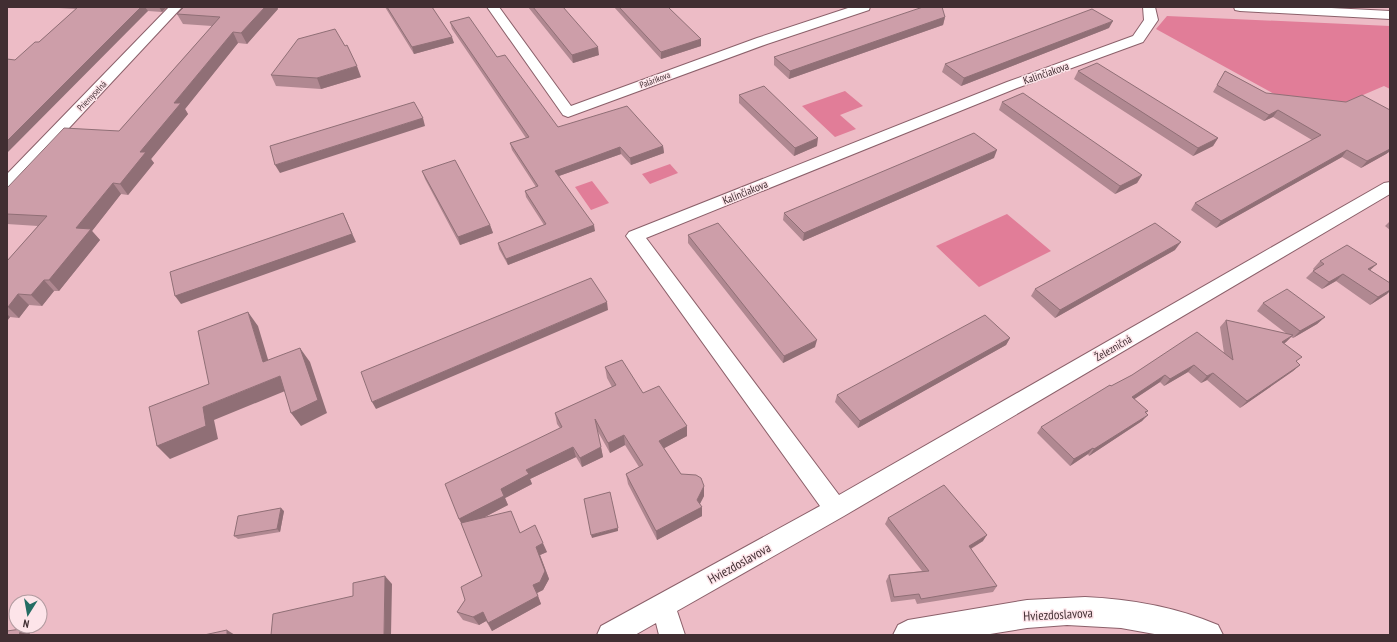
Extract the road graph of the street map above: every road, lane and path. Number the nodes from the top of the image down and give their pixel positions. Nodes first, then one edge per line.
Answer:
1 (176, 7) edge
2 (493, 7) edge
3 (864, 7) edge
4 (1149, 7) edge
5 (1240, 7) edge
6 (1333, 9) edge
7 (1390, 15) edge
8 (7, 184) edge
9 (1390, 188) edge
10 (836, 510) junction
11 (663, 606) junction
12 (610, 635) edge
13 (672, 635) edge
14 (908, 635) edge
15 (1208, 635) edge

1 - 8 street, Priemyselná
2 - 3 street, Palárikova
4 - 10 street, Kalinčiakova
5 - 6 street
6 - 7 street
9 - 10 street, Železničná
10 - 11 street, Hviezdoslavova
11 - 12 street, Hviezdoslavova
11 - 13 street
14 - 15 main road, Hviezdoslavova

